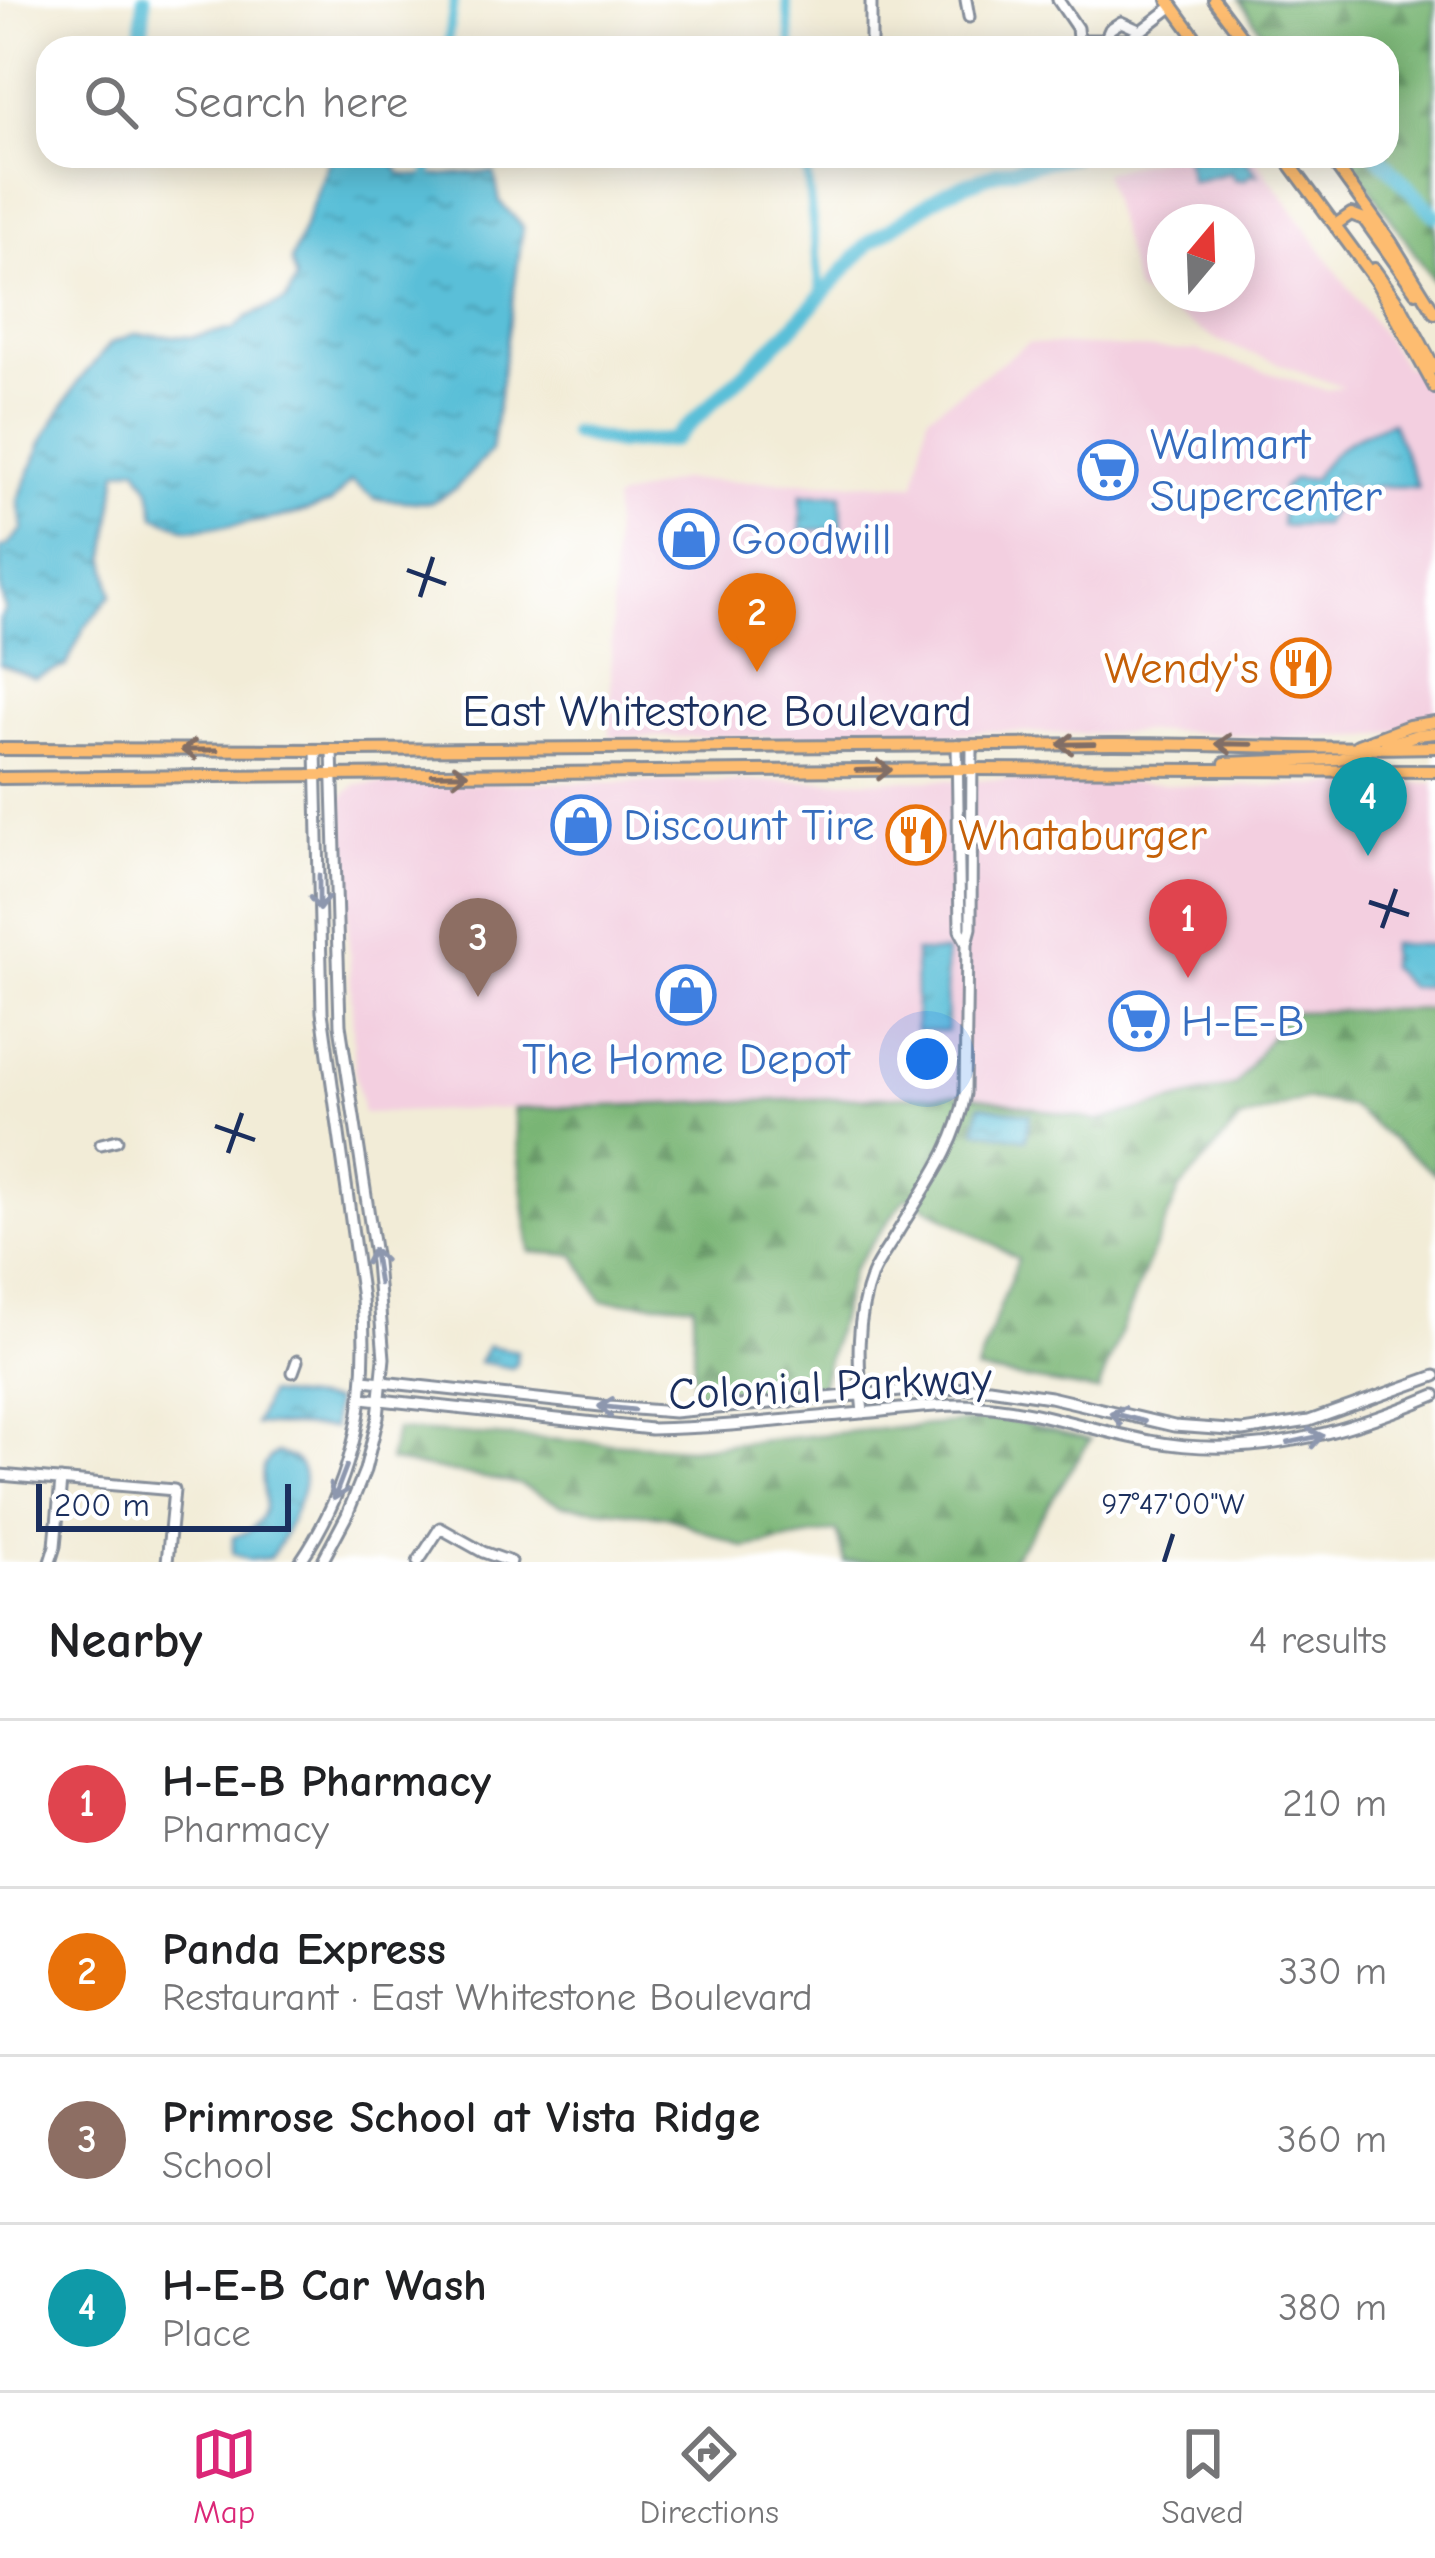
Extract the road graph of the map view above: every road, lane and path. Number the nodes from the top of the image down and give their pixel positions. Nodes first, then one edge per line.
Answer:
1 (871, 0) edge
2 (966, 0) edge
3 (1058, 0) edge
4 (1214, 0) edge
5 (1170, 3) edge
6 (969, 16) dead end
7 (1139, 30) junction
8 (871, 36) edge
9 (1077, 36) edge
10 (1107, 36) edge
11 (1134, 36) edge
12 (1195, 36) edge
13 (1241, 36) edge
14 (1293, 168) edge
15 (1338, 168) edge
16 (1335, 224) junction
17 (1351, 245) junction
18 (1435, 313) edge
19 (1435, 323) edge
20 (1435, 369) edge
21 (1435, 388) edge
22 (1435, 722) edge
23 (1435, 733) edge
24 (964, 745) junction
25 (1351, 747) junction
26 (1435, 747) edge
27 (0, 749) edge
28 (1375, 749) junction
29 (316, 750) junction
30 (332, 750) junction
31 (957, 769) junction
32 (972, 769) junction
33 (1127, 770) junction
34 (1435, 771) edge
35 (317, 776) junction
36 (333, 776) junction
37 (0, 778) edge
38 (968, 943) junction
39 (117, 1140) dead end
40 (101, 1144) dead end
41 (1435, 1376) edge
42 (364, 1380) junction
43 (383, 1382) junction
44 (861, 1395) junction
45 (1435, 1395) edge
46 (362, 1398) junction
47 (381, 1400) junction
48 (863, 1413) junction
49 (1243, 1431) junction
50 (1245, 1448) junction
51 (0, 1475) edge
52 (61, 1480) junction
53 (50, 1562) edge
54 (167, 1562) edge
55 (300, 1562) edge
56 (322, 1562) edge
57 (418, 1562) edge
58 (512, 1562) edge

1 - 8 street
2 - 6 street
3 - 9 street
4 - 13 main road
5 - 7 street
5 - 12 main road
7 - 10 street
7 - 11 street
14 - 16 main road
15 - 18 main road
16 - 17 main road
16 - 19 main road
17 - 20 main road
17 - 21 main road
22 - 25 main road
23 - 28 main road
25 -> 24 main road, East Whitestone Boulevard
24 - 30 main road, East Whitestone Boulevard
24 - 31 street
24 - 32 street
25 - 28 main road, East Whitestone Boulevard
26 - 28 main road, East Whitestone Boulevard
29 -> 27 main road, East Whitestone Boulevard
28 - 33 main road
29 - 30 main road, East Whitestone Boulevard
29 - 35 street
30 - 36 street
31 - 32 main road, East Whitestone Boulevard
36 -> 31 main road, East Whitestone Boulevard
31 - 38 street
32 - 33 main road, East Whitestone Boulevard
32 - 38 street
33 - 34 main road, East Whitestone Boulevard
35 - 36 main road, East Whitestone Boulevard
35 - 37 main road, East Whitestone Boulevard
35 -> 42 street
43 -> 36 street
38 - 44 street
39 - 40 street
41 - 49 street, Colonial Parkway
42 - 43 street, Colonial Parkway
42 - 46 street
44 -> 43 street, Colonial Parkway
43 - 47 street
44 - 48 street
49 -> 44 street, Colonial Parkway
50 -> 45 street, Colonial Parkway
46 - 47 street, Colonial Parkway
46 -> 55 street
47 - 48 street, Colonial Parkway
47 - 56 street
48 - 50 street, Colonial Parkway
49 - 50 street
51 - 52 street
52 - 53 street
52 - 54 street
57 - 58 street

